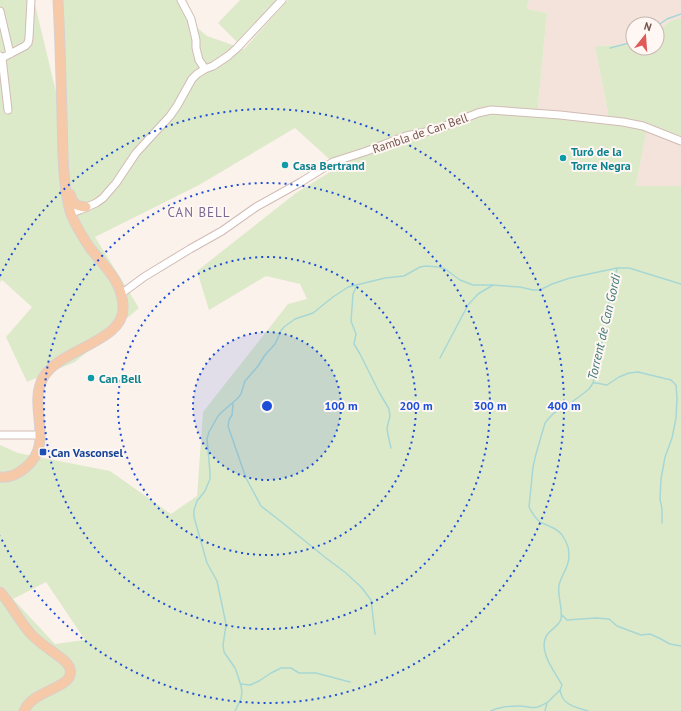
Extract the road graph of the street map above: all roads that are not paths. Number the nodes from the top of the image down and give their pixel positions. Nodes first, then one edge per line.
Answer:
1 (31, 0) edge
2 (58, 0) edge
3 (181, 0) edge
4 (282, 0) edge
5 (0, 11) edge
6 (10, 54) junction
7 (1, 57) edge
8 (205, 69) junction
9 (8, 110) dead end
10 (681, 141) edge
11 (66, 184) junction
12 (86, 207) junction
13 (73, 213) junction
14 (121, 294) junction
15 (40, 434) junction
16 (0, 435) edge
17 (0, 477) edge
18 (0, 592) edge
19 (24, 711) edge

1 - 6 street
2 - 11 main road
3 - 8 street
4 - 8 street
5 - 6 street
6 - 7 street
7 - 9 street
8 - 12 street
10 - 14 street, Rambla de Can Bell
11 - 12 main road
11 - 13 main road
12 - 13 main road
13 - 14 main road
14 - 15 main road
15 - 16 street
15 - 17 main road
18 - 19 main road

